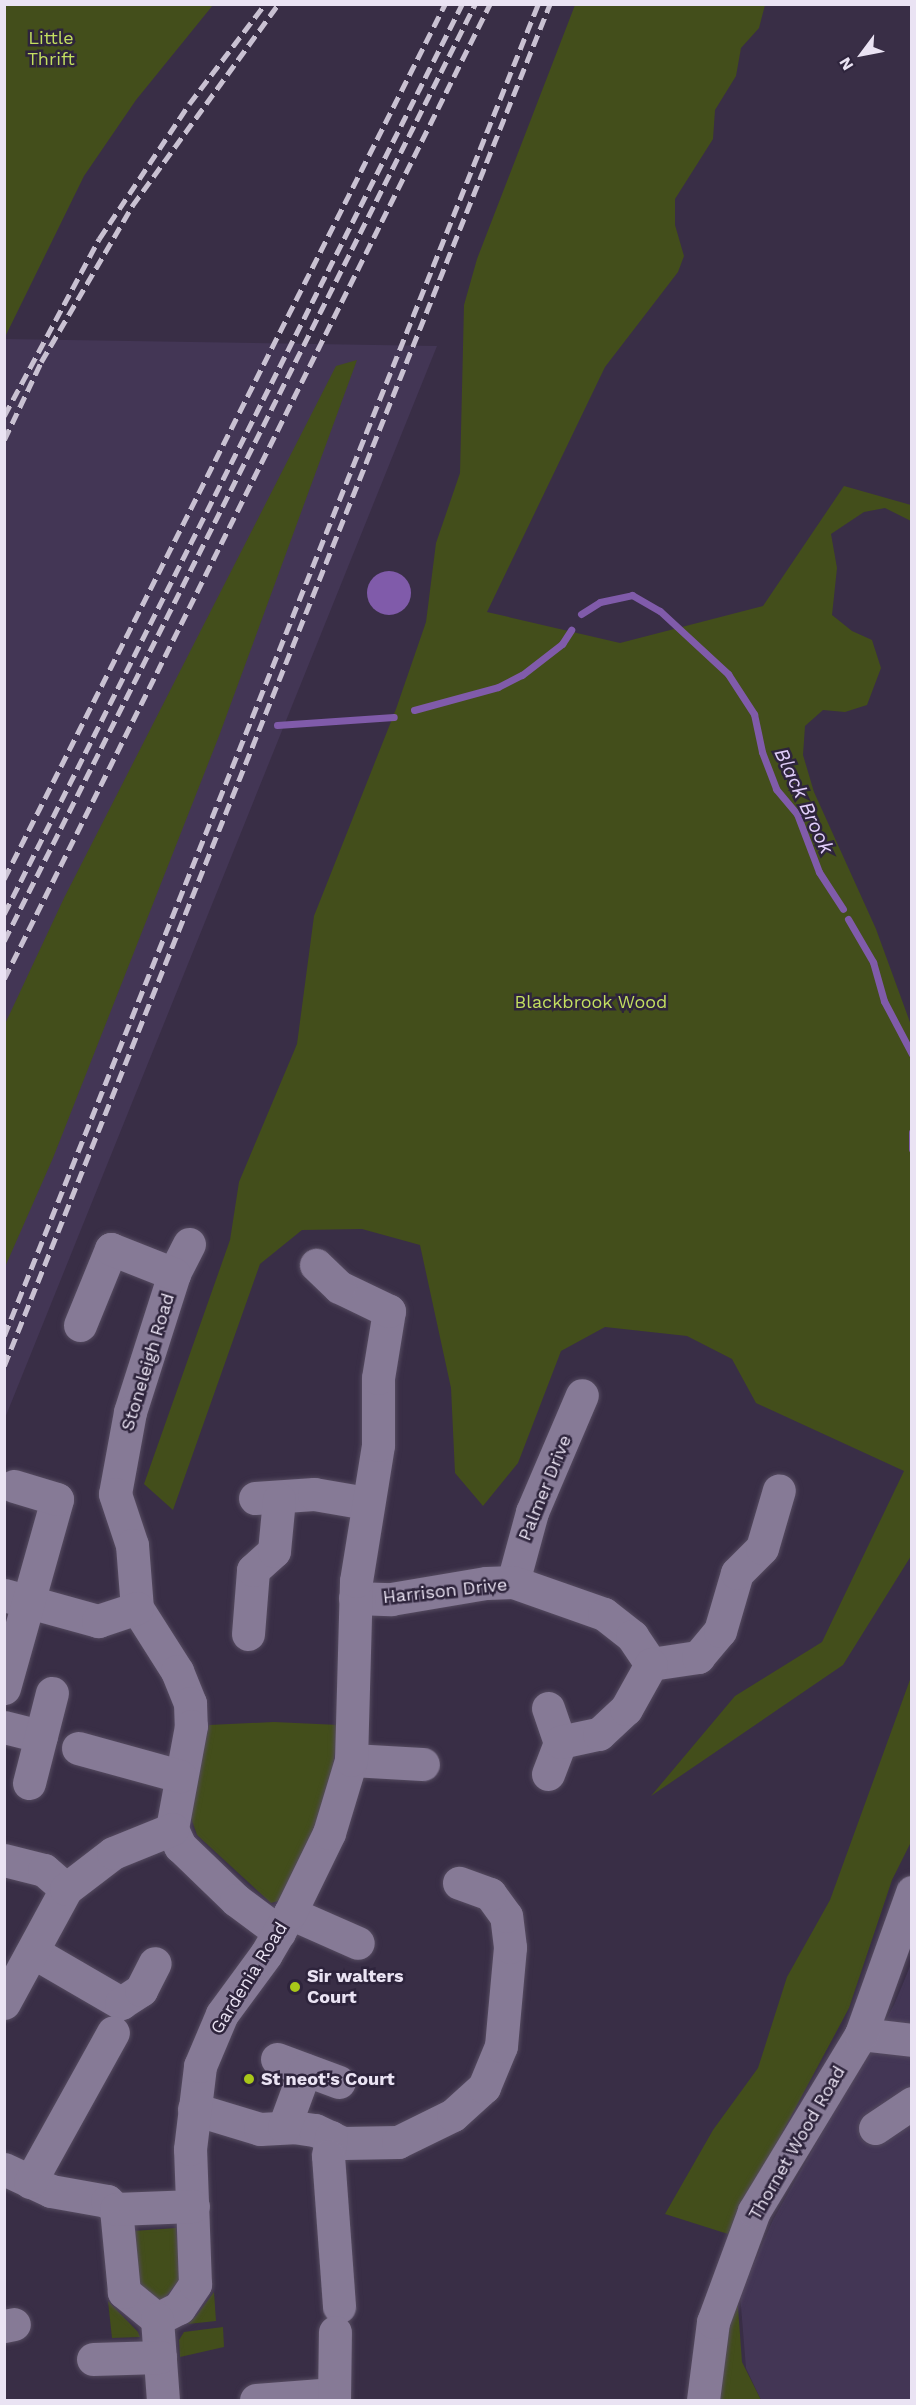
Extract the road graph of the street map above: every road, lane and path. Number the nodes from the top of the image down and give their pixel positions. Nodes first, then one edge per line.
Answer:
1 (189, 1244) dead end
2 (316, 1265) dead end
3 (174, 1274) junction
4 (80, 1325) dead end
5 (582, 1395) dead end
6 (15, 1486) dead end
7 (366, 1503) junction
8 (774, 1504) dead end
9 (513, 1582) junction
10 (16, 1598) edge
11 (355, 1598) junction
12 (137, 1608) junction
13 (248, 1634) dead end
14 (651, 1664) junction
15 (4, 1688) edge
16 (52, 1693) dead end
17 (548, 1708) dead end
18 (4, 1727) edge
19 (41, 1736) junction
20 (560, 1742) junction
21 (78, 1748) dead end
22 (351, 1760) junction
23 (423, 1764) dead end
24 (548, 1774) dead end
25 (180, 1776) junction
26 (29, 1783) dead end
27 (172, 1829) junction
28 (4, 1860) edge
29 (459, 1883) dead end
30 (66, 1888) junction
31 (912, 1892) edge
32 (284, 1922) junction
33 (358, 1943) dead end
34 (33, 1952) junction
35 (155, 1963) dead end
36 (4, 2003) edge
37 (113, 2032) dead end
38 (861, 2034) junction
39 (912, 2040) edge
40 (339, 2082) dead end
41 (912, 2103) edge
42 (194, 2109) junction
43 (284, 2127) junction
44 (875, 2128) dead end
45 (331, 2137) junction
46 (17, 2175) edge
47 (193, 2206) junction
48 (116, 2209) junction
49 (157, 2319) junction
50 (160, 2356) junction
51 (93, 2359) dead end
52 (334, 2397) edge
53 (163, 2400) edge
54 (256, 2400) edge
55 (703, 2400) edge

1 - 3 street, Stoneleigh Road
2 - 7 street, Gardenia Road
3 - 4 street
3 - 12 street, Stoneleigh Road
5 - 9 street, Palmer Drive
6 - 10 street
7 - 11 street, Gardenia Road
7 - 13 street
8 - 14 street
9 - 11 street, Harrison Drive
9 - 14 street, Harrison Drive
10 - 12 street
10 - 15 street
11 - 22 street, Gardenia Road
12 - 25 street, Stoneleigh Road
14 - 20 street
16 - 19 street
17 - 20 street
18 - 19 street
19 - 26 street
20 - 24 street
21 - 25 street
22 - 23 street
22 - 32 street, Gardenia Road
25 - 27 street
27 - 30 street
27 - 32 street
28 - 30 street
29 - 45 street
30 - 34 street
31 - 38 street, Thornet Wood Road
32 - 33 street
32 - 42 street, Gardenia Road
34 - 35 street
34 - 36 street
37 - 46 street
38 - 39 street
38 - 55 street, Thornet Wood Road
40 - 43 street
41 - 44 street
42 - 43 street
42 - 47 street, Gardenia Road
43 - 45 street
45 - 52 street
46 - 48 street
47 - 48 street
47 - 49 street, Gardenia Road
48 - 49 street
49 - 50 street
50 - 51 street
50 - 53 street
52 - 54 street

